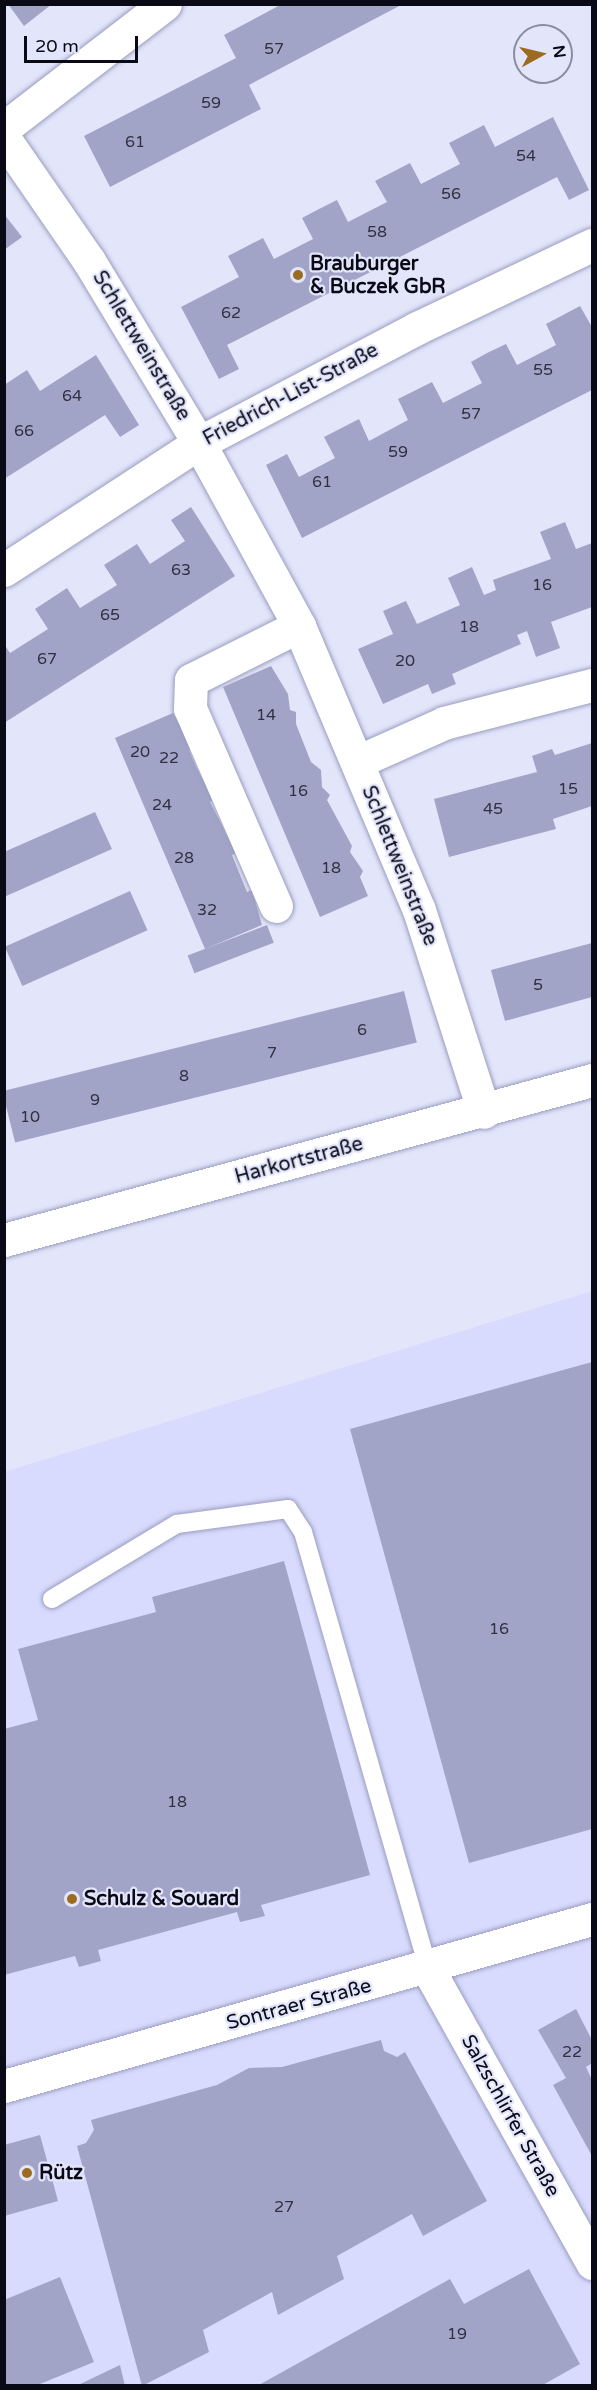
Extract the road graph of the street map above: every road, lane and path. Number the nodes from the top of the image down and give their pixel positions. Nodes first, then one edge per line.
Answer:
1 (165, 4) edge
2 (4, 128) edge
3 (4, 138) edge
4 (592, 245) edge
5 (199, 443) junction
6 (4, 570) edge
7 (299, 626) junction
8 (592, 686) edge
9 (357, 762) junction
10 (276, 906) dead end
11 (592, 1080) edge
12 (484, 1112) junction
13 (4, 1240) edge
14 (52, 1599) dead end
15 (592, 1919) edge
16 (428, 1969) junction
17 (4, 2086) edge
18 (592, 2263) edge

1 - 2 street
3 - 5 street, Schlettweinstraße
4 - 5 street, Friedrich-List-Straße
5 - 6 street, Friedrich-List-Straße
5 - 7 street, Schlettweinstraße
7 - 9 street, Schlettweinstraße
7 - 10 street
8 - 9 street
9 - 12 street, Schlettweinstraße
11 - 12 street, Harkortstraße
12 - 13 street, Harkortstraße
14 - 16 lane
15 - 16 street, Sontraer Straße
16 - 17 street, Sontraer Straße
16 - 18 street, Salzschlirfer Straße

